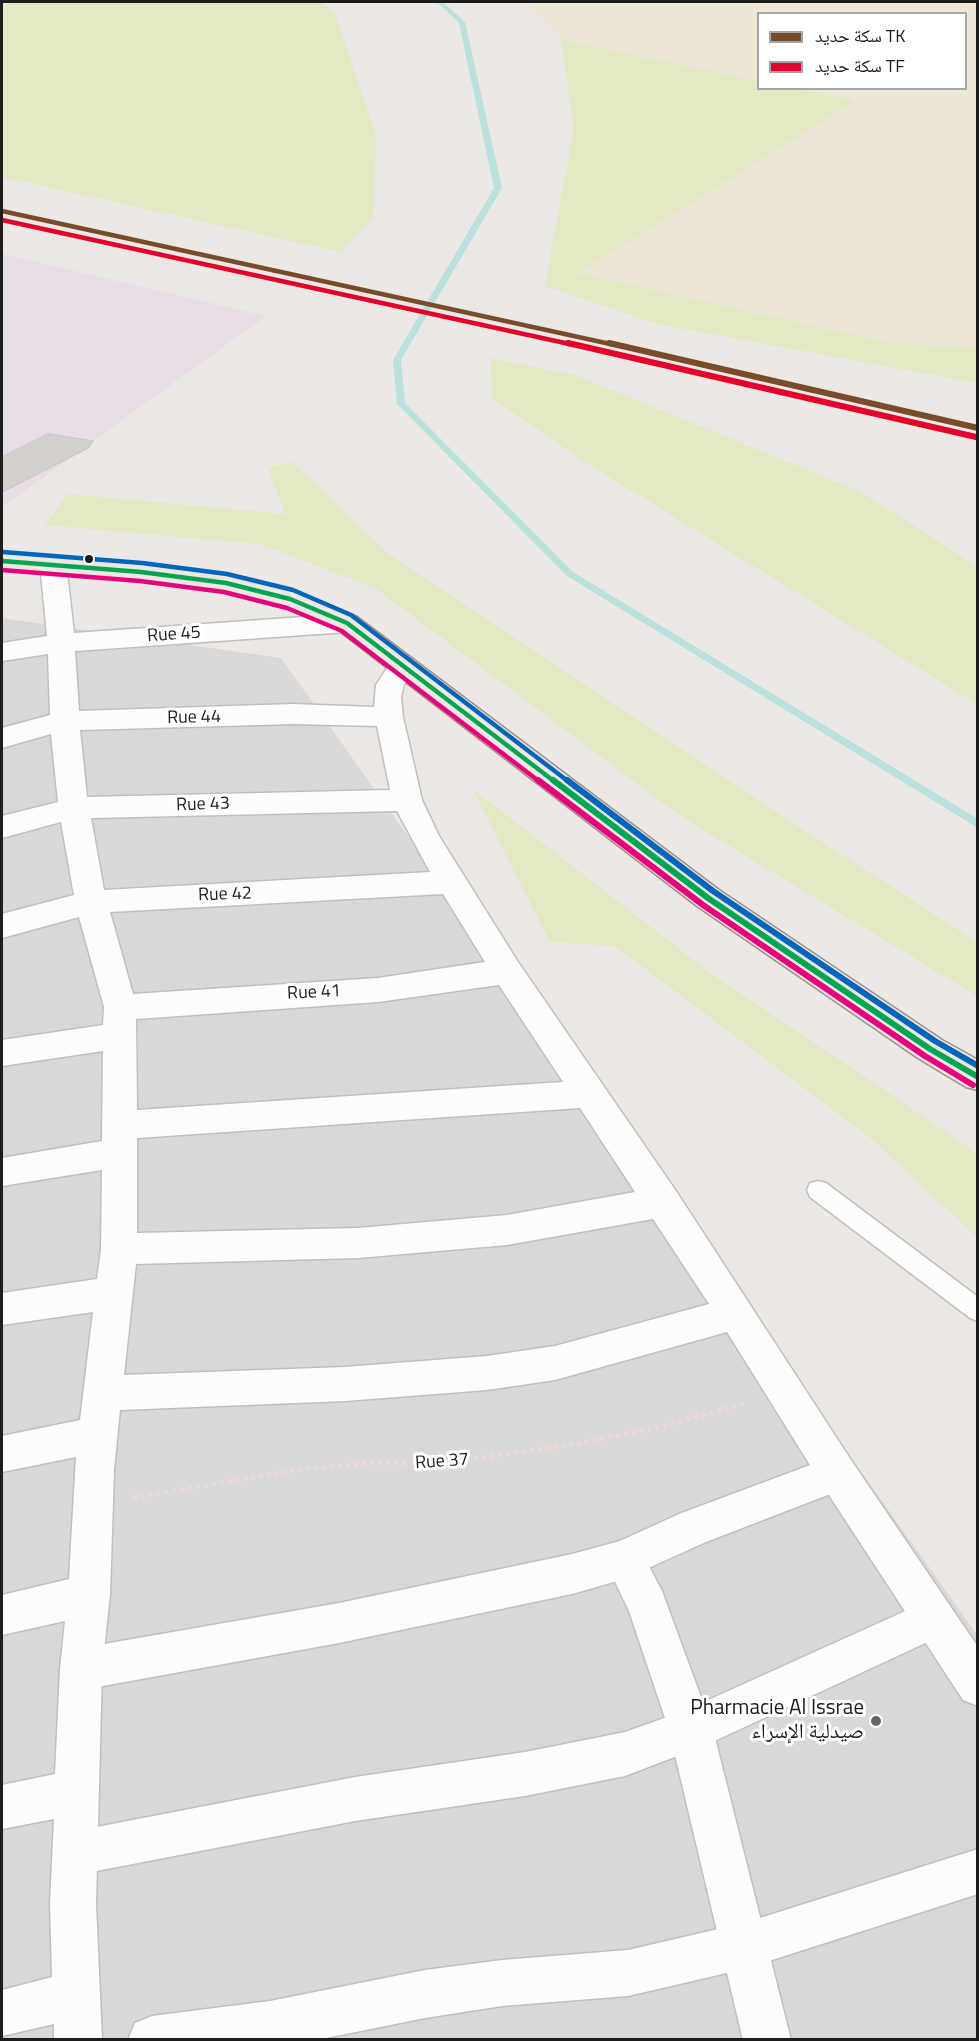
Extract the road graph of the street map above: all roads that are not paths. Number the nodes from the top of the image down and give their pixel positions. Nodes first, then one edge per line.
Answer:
1 (2, 561) edge
2 (53, 564) junction
3 (347, 623) junction
4 (61, 643) junction
5 (2, 652) edge
6 (403, 665) junction
7 (389, 717) junction
8 (64, 721) junction
9 (2, 738) edge
10 (407, 800) junction
11 (74, 808) junction
12 (2, 827) edge
13 (451, 882) junction
14 (91, 902) junction
15 (2, 926) edge
16 (507, 971) junction
17 (120, 1021) junction
18 (2, 1053) edge
19 (978, 1077) edge
20 (590, 1094) junction
21 (121, 1139) junction
22 (2, 1172) edge
23 (818, 1190) dead end
24 (663, 1202) junction
25 (119, 1250) junction
26 (114, 1293) junction
27 (2, 1309) edge
28 (978, 1311) edge
29 (736, 1312) junction
30 (105, 1393) junction
31 (98, 1435) junction
32 (2, 1454) edge
33 (837, 1473) junction
34 (624, 1559) junction
35 (89, 1595) junction
36 (2, 1615) edge
37 (934, 1618) junction
38 (81, 1669) junction
39 (978, 1685) edge
40 (691, 1730) junction
41 (77, 1792) junction
42 (2, 1807) edge
43 (76, 1853) junction
44 (978, 1871) edge
45 (744, 1946) junction
46 (2, 2013) edge
47 (78, 2017) edge
48 (152, 2040) edge
49 (767, 2040) edge

1 - 2 main road
2 - 3 main road
2 - 4 street
3 - 4 street, Rue 45
3 - 6 main road
4 - 5 street, Rue 45
4 - 8 street
6 - 7 street
6 - 19 main road
7 - 8 street, Rue 44
7 - 10 street
8 - 9 street, Rue 44
8 - 11 street
10 - 11 street, Rue 43
10 - 13 street
11 - 12 street, Rue 43
11 - 14 street
13 - 14 street, Rue 42
13 - 16 street
14 - 15 street, Rue 42
14 - 17 street
16 - 17 street, Rue 41
16 - 20 street
17 - 18 street, Rue 41
17 - 21 street
20 - 21 street
20 - 24 street
21 - 22 street
21 - 25 street
23 - 28 lane
24 - 25 street
24 - 29 street
25 - 26 street
26 - 27 street
26 - 30 street
29 - 30 street
29 - 33 street
30 - 31 street
31 - 32 street
31 - 35 street
33 - 34 street
33 - 37 street
34 - 38 street
34 - 40 street
35 - 36 street
35 - 38 street
37 - 39 street
37 - 40 street
38 - 41 street
40 - 43 street
40 - 45 street
41 - 42 street
41 - 43 street
43 - 47 street
44 - 45 street
45 - 48 street
45 - 49 street
46 - 47 street

